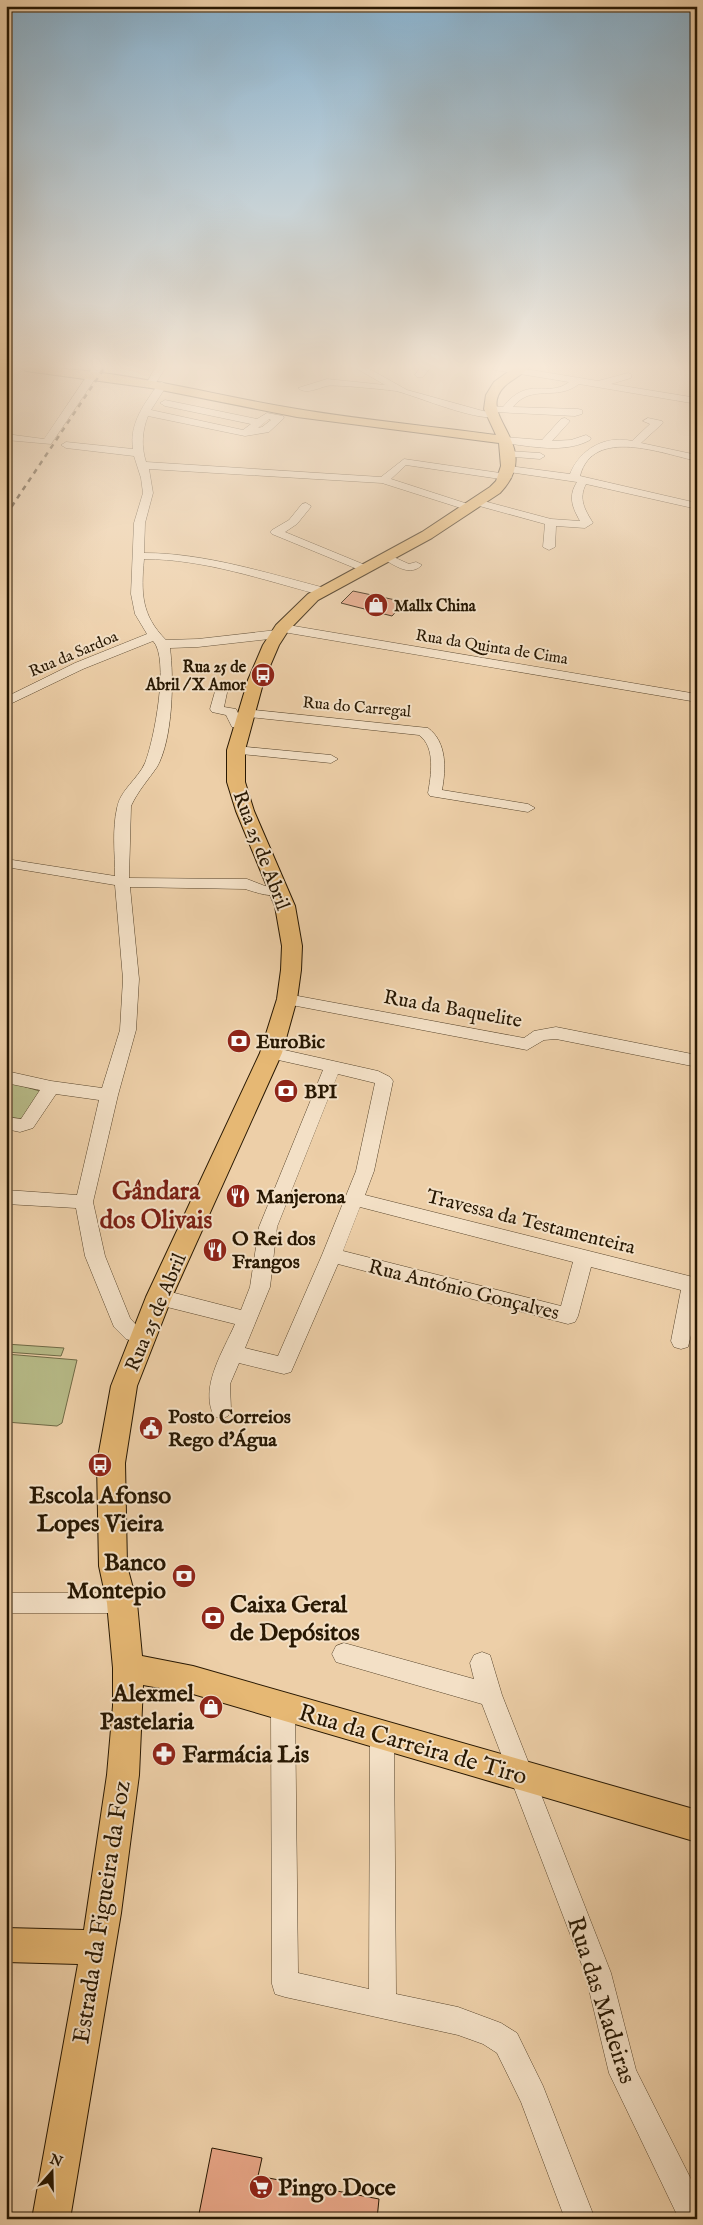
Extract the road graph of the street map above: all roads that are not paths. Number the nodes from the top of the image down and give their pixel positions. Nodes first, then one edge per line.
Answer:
1 (145, 471) edge
2 (236, 471) edge
3 (394, 471) edge
4 (501, 471) edge
5 (577, 471) edge
6 (532, 472) edge
7 (579, 479) junction
8 (383, 480) junction
9 (471, 504) junction
10 (306, 506) dead end
11 (697, 506) edge
12 (551, 522) junction
13 (548, 547) dead end
14 (138, 556) junction
15 (387, 558) junction
16 (416, 565) dead end
17 (366, 569) junction
18 (321, 591) junction
19 (280, 631) junction
20 (159, 640) junction
21 (222, 688) dead end
22 (697, 698) edge
23 (6, 702) edge
24 (244, 719) junction
25 (236, 750) junction
26 (331, 759) dead end
27 (528, 808) dead end
28 (6, 863) edge
29 (271, 870) junction
30 (122, 882) junction
31 (247, 884) junction
32 (279, 891) junction
33 (287, 999) junction
34 (270, 1053) junction
35 (697, 1061) edge
36 (333, 1066) junction
37 (6, 1077) edge
38 (51, 1087) junction
39 (110, 1095) junction
40 (6, 1123) edge
41 (6, 1197) edge
42 (354, 1199) junction
43 (84, 1202) junction
44 (332, 1255) junction
45 (584, 1258) junction
46 (695, 1285) edge
47 (159, 1296) junction
48 (247, 1319) junction
49 (143, 1336) junction
50 (681, 1341) dead end
51 (233, 1353) junction
52 (221, 1410) dead end
53 (6, 1602) edge
54 (122, 1603) junction
55 (344, 1654) dead end
56 (482, 1663) dead end
57 (128, 1668) junction
58 (490, 1695) junction
59 (283, 1706) junction
60 (382, 1735) junction
61 (521, 1776) junction
62 (697, 1826) edge
63 (6, 1944) edge
64 (98, 1947) junction
65 (383, 2004) junction
66 (51, 2219) edge
67 (580, 2219) edge
68 (695, 2219) edge

1 - 14 street
2 - 8 street
3 - 8 street
4 - 9 main road, Rua 25 de Abril
5 - 7 street
6 - 7 street
7 - 11 street
7 - 12 street
8 - 9 street
9 - 12 street
9 - 15 main road, Rua 25 de Abril
10 - 17 street
12 - 13 street
14 - 18 street
14 - 20 street
15 - 16 street
15 - 17 main road, Rua 25 de Abril
17 - 18 main road, Rua 25 de Abril
18 - 19 main road, Rua 25 de Abril
19 - 20 street, Rua da Quinta de Cima
19 - 22 street, Rua da Quinta de Cima
19 - 24 main road, Rua 25 de Abril
20 - 23 street, Rua da Sardoa
20 - 30 street
21 - 24 street
24 - 25 main road, Rua 25 de Abril
24 - 27 street, Rua do Carregal
25 - 26 street
25 - 29 main road, Rua 25 de Abril
28 - 30 street
29 - 31 street
29 - 32 main road, Rua 25 de Abril
30 - 31 street
30 - 39 street
31 - 32 street
32 - 33 main road, Rua 25 de Abril
33 - 34 main road, Rua 25 de Abril
33 - 35 street, Rua da Baquelite
34 - 36 street
34 - 47 main road, Rua 25 de Abril
36 - 42 street
36 - 48 street
37 - 38 street
38 - 39 street
38 - 40 street
39 - 43 street
41 - 43 street
42 - 44 street
42 - 45 street, Travessa da Testamenteira
43 - 49 street
44 - 45 street, Rua António Gonçalves
44 - 51 street
45 - 46 street, Travessa da Testamenteira
46 - 50 street
47 - 48 street
47 - 49 main road, Rua 25 de Abril
48 - 51 street
49 - 54 main road, Rua 25 de Abril
51 - 52 street
53 - 54 street
54 - 57 main road, Estrada da Figueira da Foz
55 - 58 street
56 - 58 street, Rua das Madeiras
57 - 59 main road, Rua da Carreira de Tiro
57 - 64 main road, Estrada da Figueira da Foz
58 - 61 street, Rua das Madeiras
59 - 60 main road, Rua da Carreira de Tiro
59 - 65 street
60 - 61 main road, Rua da Carreira de Tiro
60 - 65 street
61 - 62 main road, Rua da Carreira de Tiro
61 - 68 street, Rua das Madeiras
63 - 64 main road
64 - 66 main road, Estrada da Figueira da Foz
65 - 67 street

